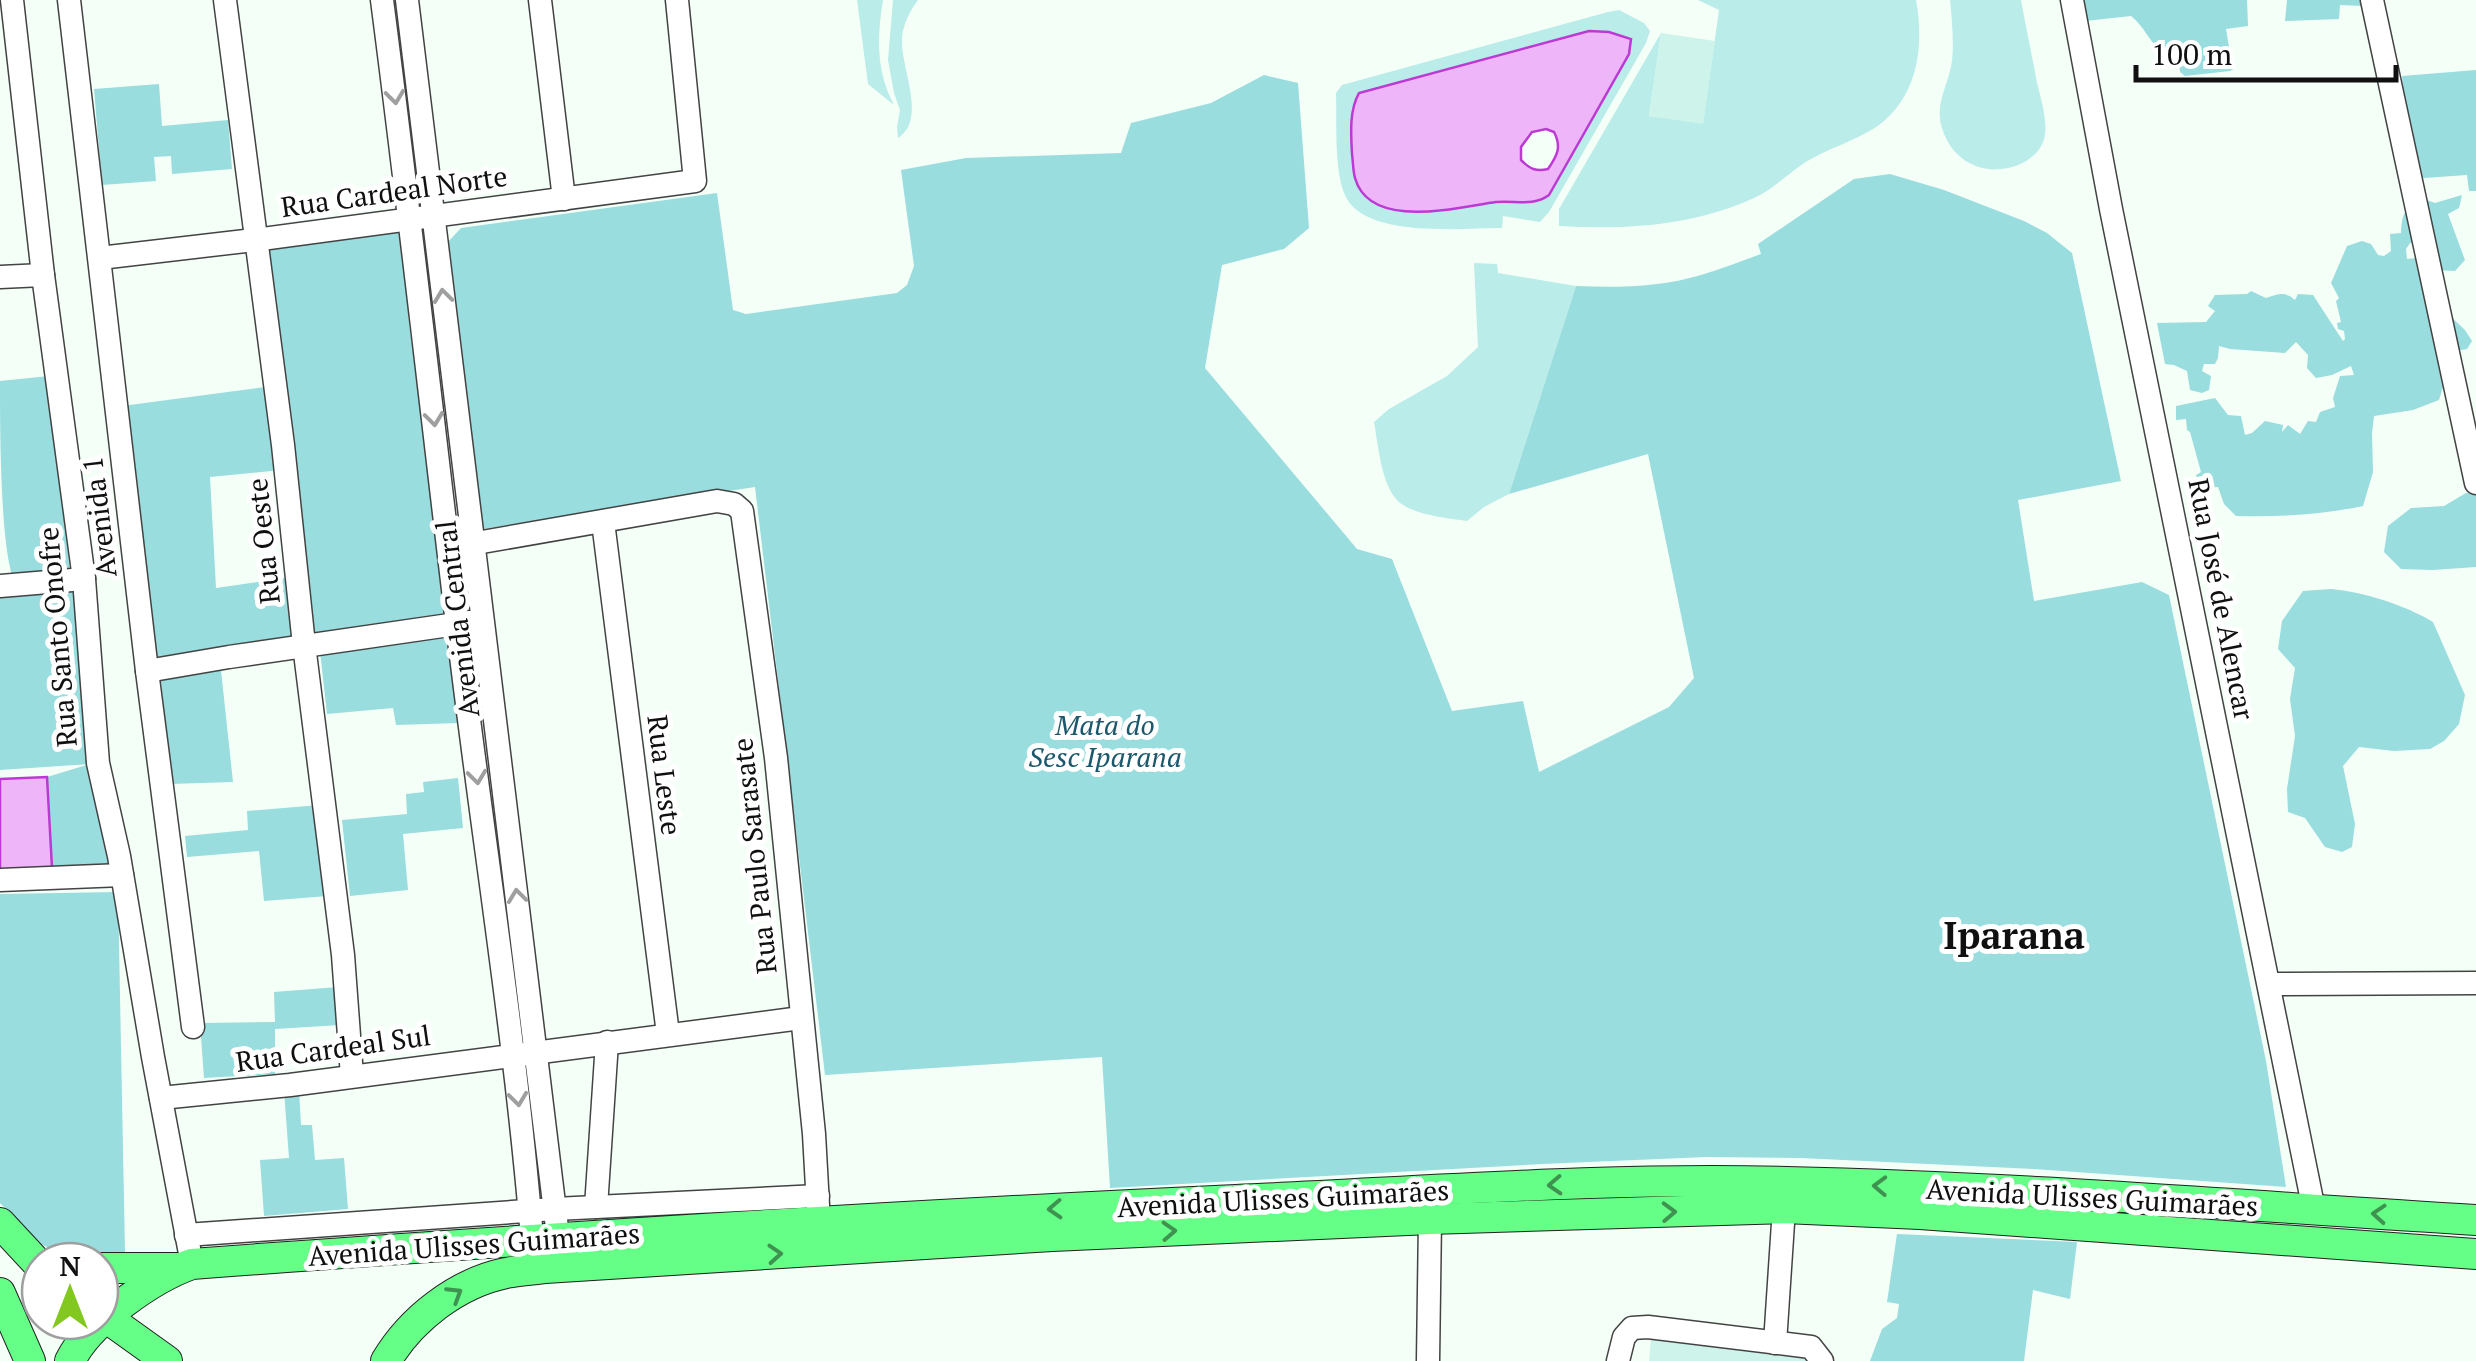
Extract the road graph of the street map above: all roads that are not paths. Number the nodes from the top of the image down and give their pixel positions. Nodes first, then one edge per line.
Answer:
1 (12, 0) edge
2 (69, 0) edge
3 (225, 0) edge
4 (382, 0) edge
5 (407, 0) edge
6 (540, 0) edge
7 (677, 0) edge
8 (2072, 0) edge
9 (2372, 0) edge
10 (564, 199) junction
11 (434, 216) junction
12 (410, 219) junction
13 (254, 240) junction
14 (100, 258) junction
15 (43, 275) junction
16 (0, 277) edge
17 (2476, 483) edge
18 (603, 522) junction
19 (460, 546) junction
20 (84, 579) junction
21 (0, 586) edge
22 (482, 621) junction
23 (457, 624) junction
24 (304, 646) junction
25 (147, 671) junction
26 (122, 875) junction
27 (0, 880) edge
28 (524, 954) junction
29 (500, 956) junction
30 (2476, 982) edge
31 (2270, 984) junction
32 (801, 1018) junction
33 (193, 1027) dead end
34 (668, 1034) junction
35 (607, 1042) junction
36 (525, 1053) junction
37 (352, 1076) junction
38 (161, 1098) junction
39 (596, 1207) junction
40 (1784, 1208) junction
41 (819, 1210) junction
42 (2314, 1210) junction
43 (1430, 1219) junction
44 (2474, 1220) edge
45 (0, 1223) edge
46 (543, 1223) junction
47 (20, 1244) edge
48 (665, 1246) junction
49 (2472, 1254) edge
50 (186, 1256) junction
51 (120, 1265) edge
52 (0, 1293) edge
53 (120, 1305) edge
54 (120, 1327) edge
55 (1776, 1343) junction
56 (30, 1361) edge
57 (167, 1361) edge
58 (386, 1361) edge
59 (1428, 1361) edge
60 (1618, 1361) edge
61 (1822, 1361) edge

1 - 15 street, Rua Santo Onofre
2 - 14 street, Avenida 1
3 - 13 street, Rua Oeste
4 -> 12 street, Avenida Central
5 - 11 street, Avenida Central
6 - 10 street
7 - 10 street, Rua Cardeal Norte
8 - 31 street, Rua José de Alencar
9 - 17 street
10 - 11 street, Rua Cardeal Norte
11 - 12 street, Rua Cardeal Norte
19 -> 11 street, Avenida Central
12 - 13 street, Rua Cardeal Norte
12 -> 19 street, Avenida Central
13 - 14 street, Rua Cardeal Norte
13 - 24 street, Rua Oeste
14 - 25 street, Avenida 1
15 - 16 street
15 - 20 street, Rua Santo Onofre
18 - 19 street
18 - 32 street, Rua Paulo Sarasate
18 - 34 street, Rua Leste
19 - 22 street, Avenida Central
19 - 23 street, Avenida Central
20 - 21 street
20 - 26 street, Rua Santo Onofre
22 - 23 street
28 -> 22 street, Avenida Central
23 - 24 street
23 -> 29 street, Avenida Central
24 - 25 street
24 - 37 street, Rua Oeste
25 - 33 street, Avenida 1
26 - 27 street
26 - 38 street, Rua Santo Onofre
28 - 29 street
28 - 36 street, Avenida Central
29 - 36 street, Avenida Central
30 - 31 street
31 - 42 street, Rua José de Alencar
32 - 34 street, Rua Cardeal Sul
32 - 41 street, Rua Paulo Sarasate
34 - 35 street, Rua Cardeal Sul
35 - 36 street, Rua Cardeal Sul
35 - 39 street
36 - 37 street, Rua Cardeal Sul
36 - 46 street, Avenida Central
37 - 38 street, Rua Cardeal Sul
38 - 50 street, Rua Santo Onofre
39 - 41 street
39 - 46 street
43 -> 40 main road, Avenida Ulisses Guimarães
40 - 49 main road, Avenida Ulisses Guimarães
40 - 55 street
42 -> 41 main road, Avenida Ulisses Guimarães
41 - 48 main road, Avenida Ulisses Guimarães
44 -> 42 main road, Avenida Ulisses Guimarães
48 -> 43 main road, Avenida Ulisses Guimarães
43 - 59 street
44 - 49 main road
45 - 47 main road
46 - 48 main road, Avenida Ulisses Guimarães
46 - 50 main road, Avenida Ulisses Guimarães
58 -> 48 main road, Avenida Ulisses Guimarães
50 - 51 main road
50 - 53 main road, Avenida Ulisses Guimarães
52 - 56 main road
54 - 57 main road
55 - 60 street
55 - 61 street

